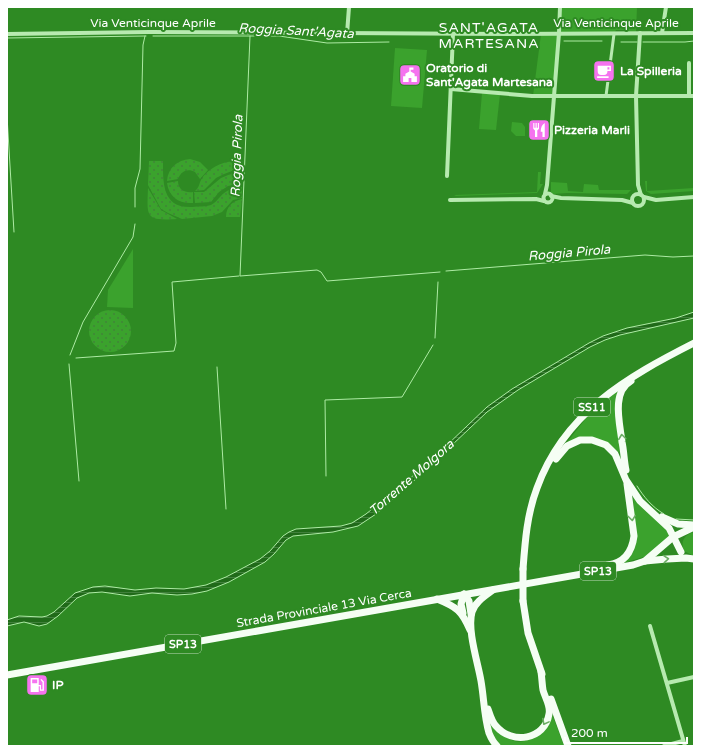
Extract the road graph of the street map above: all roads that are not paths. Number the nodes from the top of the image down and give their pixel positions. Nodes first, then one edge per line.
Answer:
1 (350, 7) edge
2 (560, 7) edge
3 (666, 7) edge
4 (560, 33) junction
5 (640, 33) junction
6 (662, 33) junction
7 (694, 33) edge
8 (7, 34) edge
9 (347, 34) junction
10 (453, 34) junction
11 (614, 34) junction
12 (689, 63) dead end
13 (451, 89) junction
14 (554, 96) junction
15 (606, 96) junction
16 (636, 96) junction
17 (689, 96) junction
18 (694, 96) edge
19 (447, 176) dead end
20 (638, 185) junction
21 (634, 196) junction
22 (642, 196) junction
23 (548, 197) junction
24 (694, 197) edge
25 (450, 200) dead end
26 (622, 200) junction
27 (656, 200) junction
28 (633, 203) junction
29 (642, 204) junction
30 (694, 343) edge
31 (673, 354) junction
32 (626, 480) junction
33 (538, 486) junction
34 (632, 489) junction
35 (653, 512) junction
36 (692, 527) edge
37 (673, 537) junction
38 (681, 552) junction
39 (686, 558) junction
40 (694, 559) edge
41 (645, 561) junction
42 (550, 579) junction
43 (496, 588) junction
44 (464, 594) junction
45 (436, 599) junction
46 (468, 617) junction
47 (650, 626) dead end
48 (541, 672) junction
49 (7, 675) edge
50 (694, 677) edge
51 (481, 682) junction
52 (667, 683) junction
53 (684, 741) junction
54 (497, 746) edge
55 (568, 746) edge
56 (664, 746) edge
57 (685, 746) edge

1 - 9 street
2 - 4 street
3 - 6 street
4 - 10 street, Via Venticinque Aprile
4 - 11 street, Via Venticinque Aprile
4 - 14 street
5 - 6 street, Via Venticinque Aprile
5 - 11 street, Via Venticinque Aprile
5 - 16 street
6 - 7 street, Via Venticinque Aprile
8 - 9 street, Via Venticinque Aprile
9 - 10 street, Via Venticinque Aprile
10 - 13 street
11 - 15 street
12 - 17 street
13 - 14 street
13 - 19 street
14 - 15 street
14 - 23 street
15 - 16 street
16 - 17 street
16 - 20 street
17 - 18 street
20 - 21 street
20 - 22 street
21 - 22 street
21 - 26 street
21 - 28 street
22 - 27 street
22 - 29 street
23 - 25 street
23 - 26 street
24 - 27 street
26 - 28 street
27 - 29 street
28 - 29 street
30 - 31 main road, SS11
31 - 33 main road, SS11
34 -> 31 main road
32 - 33 main road
32 - 34 main road
32 -> 42 main road
33 - 48 main road, SS11, bridge
34 - 35 main road
35 - 36 main road
35 - 37 main road
36 - 37 main road, Strada Provinciale 13 Via Cerca / SP13
36 - 38 main road
37 - 38 main road
37 - 41 main road, Strada Provinciale 13 Via Cerca / SP13
38 - 39 main road
39 - 40 main road, Strada Provinciale 13 Via Cerca / SP13
41 -> 39 main road, Strada Provinciale 13 Via Cerca / SP13
41 - 42 main road, Strada Provinciale 13 Via Cerca / SP13
42 - 43 main road, Strada Provinciale 13 Via Cerca / SP13
43 - 44 main road, Strada Provinciale 13 Via Cerca / SP13
43 - 46 main road
44 - 45 main road, Strada Provinciale 13 Via Cerca / SP13
44 - 46 main road
45 - 46 main road
45 - 49 main road, Strada Provinciale 13 Via Cerca / SP13
46 - 51 main road
47 - 52 street
48 -> 51 main road
48 - 55 main road
50 - 52 street
51 - 54 main road
52 - 53 street
53 - 56 street
53 - 57 street

